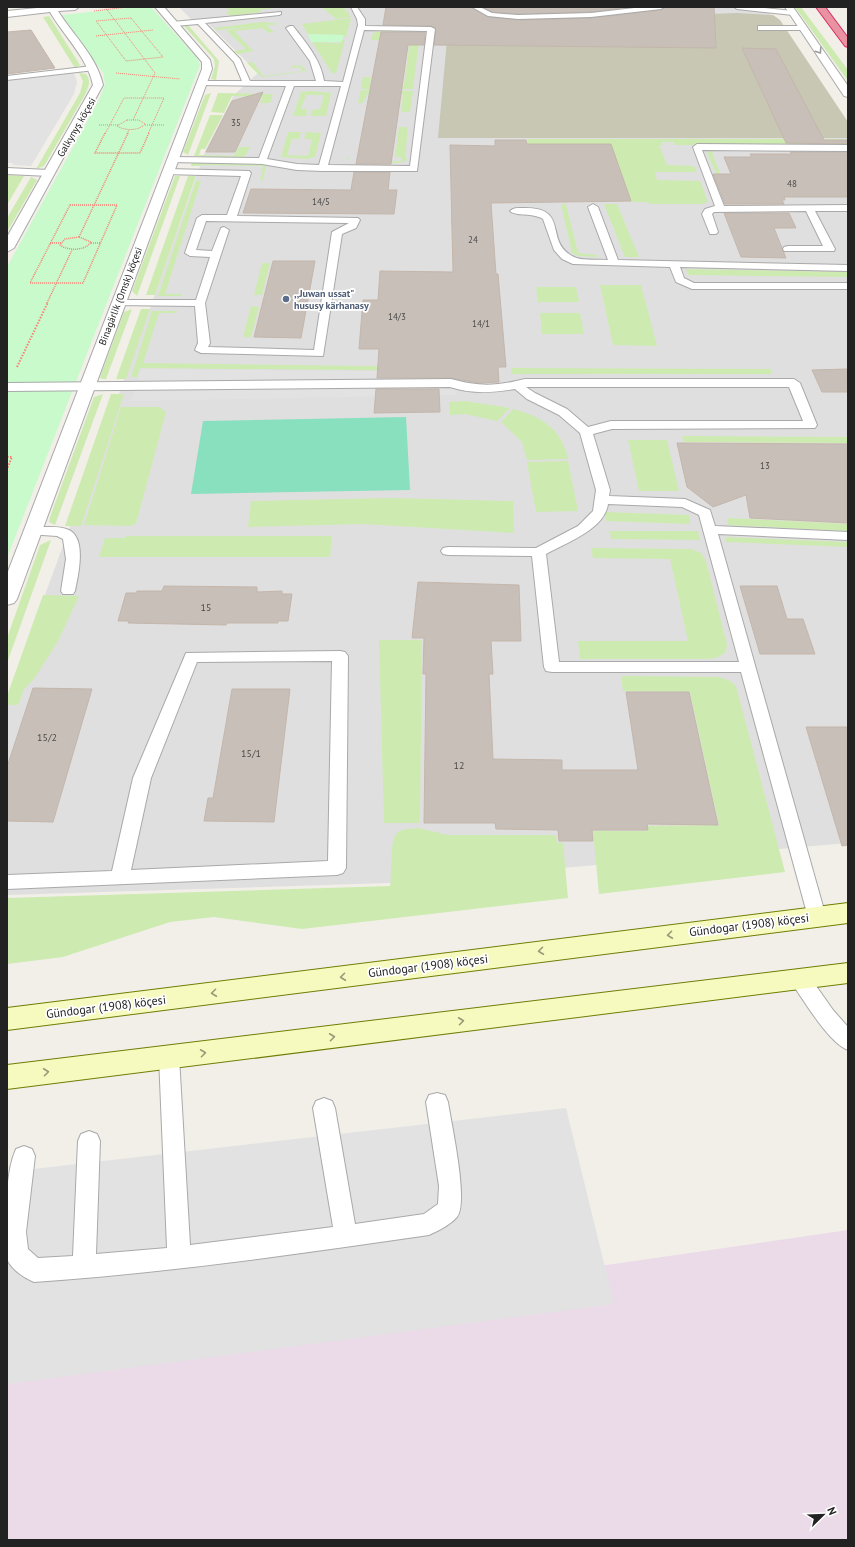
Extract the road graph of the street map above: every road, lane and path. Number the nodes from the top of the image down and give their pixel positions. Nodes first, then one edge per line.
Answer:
1 (75, 7) edge
2 (104, 7) edge
3 (159, 7) edge
4 (354, 7) edge
5 (475, 7) edge
6 (661, 7) edge
7 (737, 7) edge
8 (820, 7) edge
9 (52, 8) edge
10 (791, 10) edge
11 (279, 13) dead end
12 (7, 14) edge
13 (114, 20) junction
14 (200, 22) junction
15 (175, 24) junction
16 (290, 28) dead end
17 (361, 28) junction
18 (761, 28) dead end
19 (803, 28) junction
20 (156, 30) dead end
21 (142, 31) junction
22 (124, 33) junction
23 (106, 35) junction
24 (92, 37) dead end
25 (848, 44) edge
26 (144, 59) junction
27 (92, 68) junction
28 (110, 73) dead end
29 (154, 77) junction
30 (7, 78) edge
31 (186, 80) dead end
32 (202, 83) junction
33 (247, 83) junction
34 (291, 83) junction
35 (320, 84) junction
36 (346, 84) junction
37 (848, 94) edge
38 (144, 98) junction
39 (133, 120) junction
40 (144, 125) junction
41 (152, 125) junction
42 (168, 125) dead end
43 (129, 130) junction
44 (848, 148) edge
45 (118, 153) junction
46 (262, 160) junction
47 (170, 166) junction
48 (323, 168) junction
49 (7, 171) edge
50 (49, 173) junction
51 (93, 205) junction
52 (593, 207) dead end
53 (720, 208) junction
54 (809, 208) junction
55 (848, 208) edge
56 (515, 211) dead end
57 (231, 219) junction
58 (224, 230) dead end
59 (713, 232) dead end
60 (78, 237) junction
61 (50, 243) junction
62 (61, 243) junction
63 (90, 243) junction
64 (100, 243) junction
65 (7, 248) edge
66 (788, 249) dead end
67 (72, 250) junction
68 (216, 254) junction
69 (614, 263) junction
70 (673, 263) junction
71 (848, 268) edge
72 (57, 283) junction
73 (848, 286) edge
74 (118, 303) junction
75 (200, 304) junction
76 (14, 373) dead end
77 (517, 385) junction
78 (7, 387) edge
79 (86, 387) junction
80 (586, 432) junction
81 (7, 457) edge
82 (7, 469) edge
83 (602, 500) junction
84 (710, 530) junction
85 (32, 531) junction
86 (848, 536) edge
87 (448, 551) dead end
88 (539, 552) junction
89 (68, 591) dead end
90 (7, 599) edge
91 (749, 667) junction
92 (120, 877) junction
93 (7, 882) edge
94 (848, 912) edge
95 (817, 916) junction
96 (848, 973) edge
97 (800, 979) junction
98 (7, 1019) edge
99 (848, 1041) edge
100 (169, 1057) junction
101 (7, 1077) edge
102 (437, 1102) dead end
103 (324, 1108) dead end
104 (89, 1142) dead end
105 (24, 1156) dead end
106 (346, 1236) junction
107 (178, 1258) junction
108 (84, 1267) junction

1 - 9 street
2 - 13 path
3 - 15 street, Binagärlik (Omsk) köçesi
4 - 17 lane
5 - 6 lane
7 - 10 lane
8 - 25 highway
9 - 12 street
9 - 27 street, Galkynyş köçesi
10 - 19 street
11 - 14 lane
13 - 21 path
13 - 22 path
13 - 23 path
14 - 15 lane
14 - 33 lane
15 - 32 street, Binagärlik (Omsk) köçesi
16 - 35 lane
17 - 36 lane
17 - 48 lane
18 - 19 lane
19 -> 37 street
20 - 21 path
21 - 22 path
21 - 26 path
22 - 23 path
22 - 26 path
23 - 24 path
23 - 26 path
26 - 29 path
27 - 30 lane
27 - 50 street, Galkynyş köçesi
28 - 29 path
29 - 31 path
29 - 38 path
32 - 33 lane
32 - 47 street, Binagärlik (Omsk) köçesi
33 - 34 lane
34 - 35 lane
34 - 46 lane
35 - 36 lane
36 - 48 lane
38 - 39 path
38 - 41 path
38 - 45 path
39 - 40 path
39 - 43 path
40 - 41 path
40 - 43 path
41 - 42 path
41 - 45 path
43 - 45 path
44 - 53 lane
45 - 51 path
46 - 47 lane
46 - 48 lane
47 - 57 lane
47 - 74 street, Binagärlik (Omsk) köçesi
49 - 50 lane
50 - 65 street, Galkynyş köçesi
51 - 60 path
51 - 61 path
51 - 64 path
52 - 69 lane
53 - 54 lane
53 - 59 lane
54 - 55 lane
54 - 66 lane
56 - 69 lane
57 - 68 lane
57 - 75 lane
58 - 68 lane
60 - 62 path
60 - 63 path
61 - 62 path
61 - 72 path
62 - 67 path
63 - 64 path
63 - 67 path
64 - 72 path
67 - 72 path
68 - 75 lane
69 - 70 lane
70 - 71 lane
70 - 73 lane
72 - 76 path
74 - 75 lane
74 - 79 street, Binagärlik (Omsk) köçesi
77 - 79 lane
77 - 80 lane
77 - 80 lane
78 - 79 lane
79 - 85 street, Binagärlik (Omsk) köçesi
80 - 83 lane
81 - 82 path
83 - 84 lane
83 - 88 lane
84 - 86 lane
84 - 91 lane
85 - 89 lane
85 - 90 street, Binagärlik (Omsk) köçesi
87 - 88 lane
88 - 91 lane
91 - 95 lane
92 - 92 lane
92 - 93 lane
94 - 95 main road, Gündogar (1908) köçesi
95 -> 98 main road, Gündogar (1908) köçesi
96 - 97 main road
97 - 99 lane
100 -> 97 main road
101 -> 100 main road
100 - 107 lane
102 - 106 lane
103 - 106 lane
104 - 108 lane
105 - 108 lane
106 - 107 lane
107 - 108 lane

